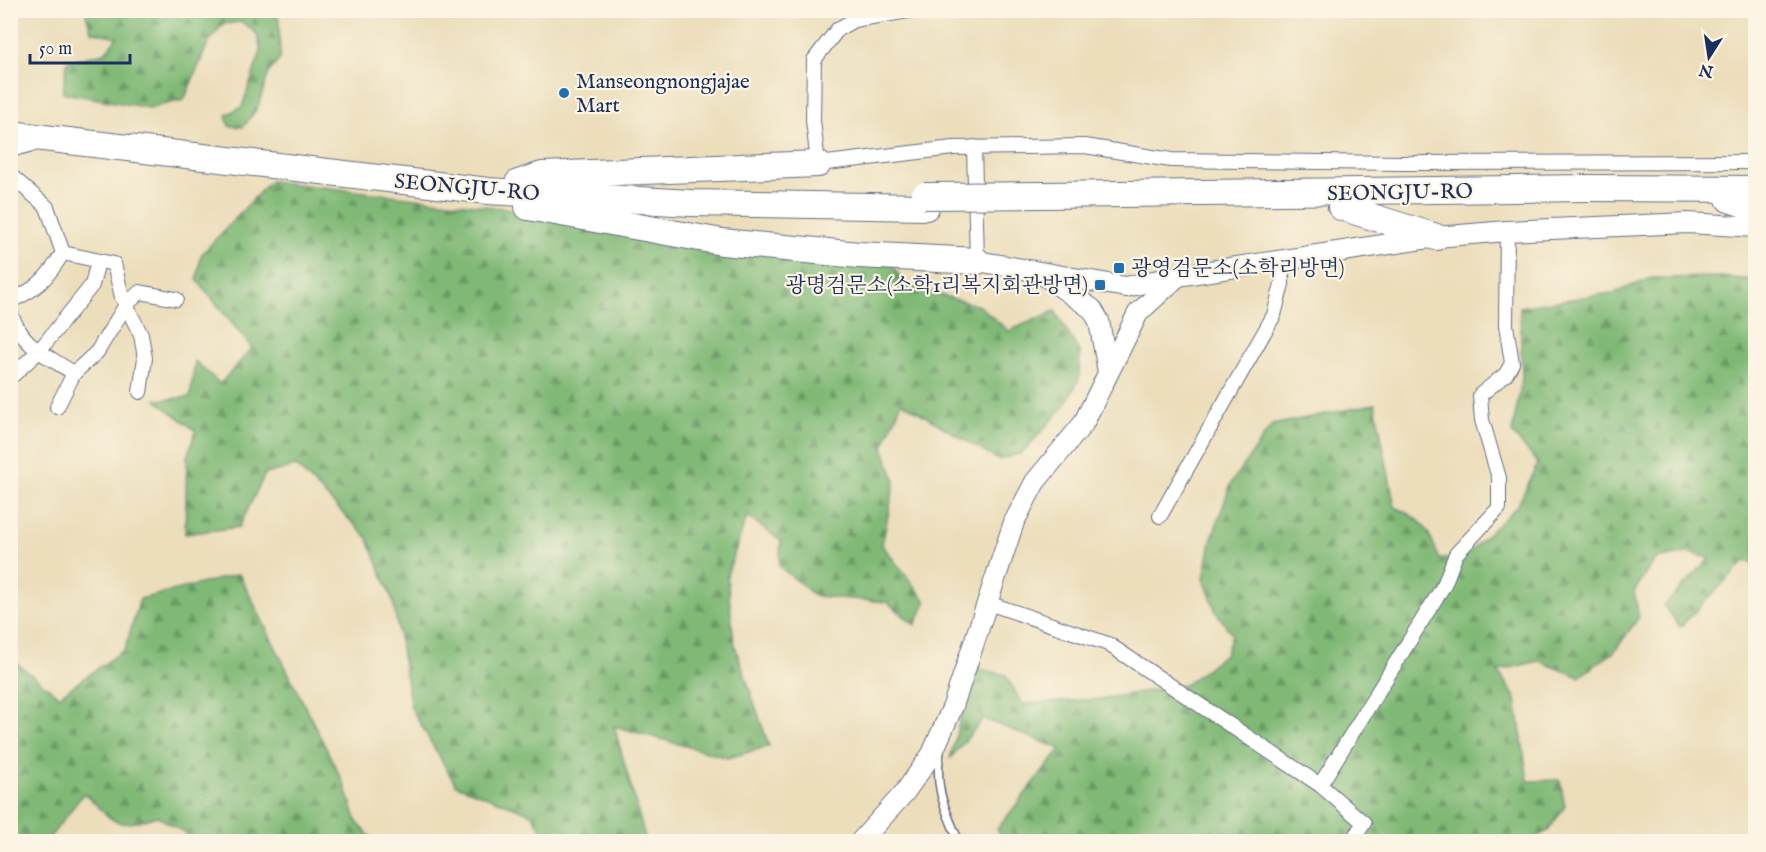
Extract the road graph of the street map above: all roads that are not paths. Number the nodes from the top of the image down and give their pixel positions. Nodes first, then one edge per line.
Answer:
1 (914, 10) edge
2 (10, 121) edge
3 (10, 134) edge
4 (52, 139) junction
5 (974, 147) junction
6 (10, 150) edge
7 (1755, 162) edge
8 (818, 164) junction
9 (10, 175) edge
10 (518, 183) junction
11 (1755, 189) edge
12 (488, 191) junction
13 (1729, 199) junction
14 (1755, 200) edge
15 (925, 201) junction
16 (1046, 201) junction
17 (1341, 207) junction
18 (1755, 208) edge
19 (1755, 227) edge
20 (1507, 231) junction
21 (1436, 237) junction
22 (63, 253) junction
23 (1282, 260) junction
24 (98, 261) junction
25 (977, 261) junction
26 (1040, 272) junction
27 (1177, 276) junction
28 (176, 299) dead end
29 (10, 301) edge
30 (126, 305) junction
31 (10, 312) edge
32 (39, 351) junction
33 (1108, 372) junction
34 (74, 373) junction
35 (13, 375) dead end
36 (140, 392) dead end
37 (57, 407) dead end
38 (1160, 516) dead end
39 (988, 603) junction
40 (944, 729) junction
41 (1320, 785) junction
42 (860, 842) edge
43 (959, 842) edge
44 (1350, 842) edge

1 - 8 street
2 - 10 highway, SEONGJU-RO
3 - 4 highway, SEONGJU-RO
4 - 6 street
4 - 12 highway, SEONGJU-RO
5 - 7 street
5 - 8 street
5 - 25 street
8 - 10 highway
9 - 22 street
10 - 15 highway, SEONGJU-RO
11 - 16 highway, SEONGJU-RO
12 - 15 highway, SEONGJU-RO
12 - 25 highway
13 - 14 highway, SEONGJU-RO
13 - 17 highway, SEONGJU-RO
13 - 18 highway
15 - 16 highway, bridge
16 - 17 highway, SEONGJU-RO
17 - 21 highway
19 - 20 street
20 - 21 street
20 - 41 street
21 - 23 street
22 - 24 street
22 - 29 street
23 - 27 street
23 - 38 street
24 - 30 street
24 - 32 street
25 - 26 street
26 - 27 street
26 - 33 street
27 - 33 street
28 - 30 street
30 - 34 street
30 - 36 street
31 - 32 street
32 - 34 street
32 - 35 street
33 - 39 street
34 - 37 street
39 - 40 street
39 - 41 street
40 - 42 street
40 - 43 lane
41 - 44 street

